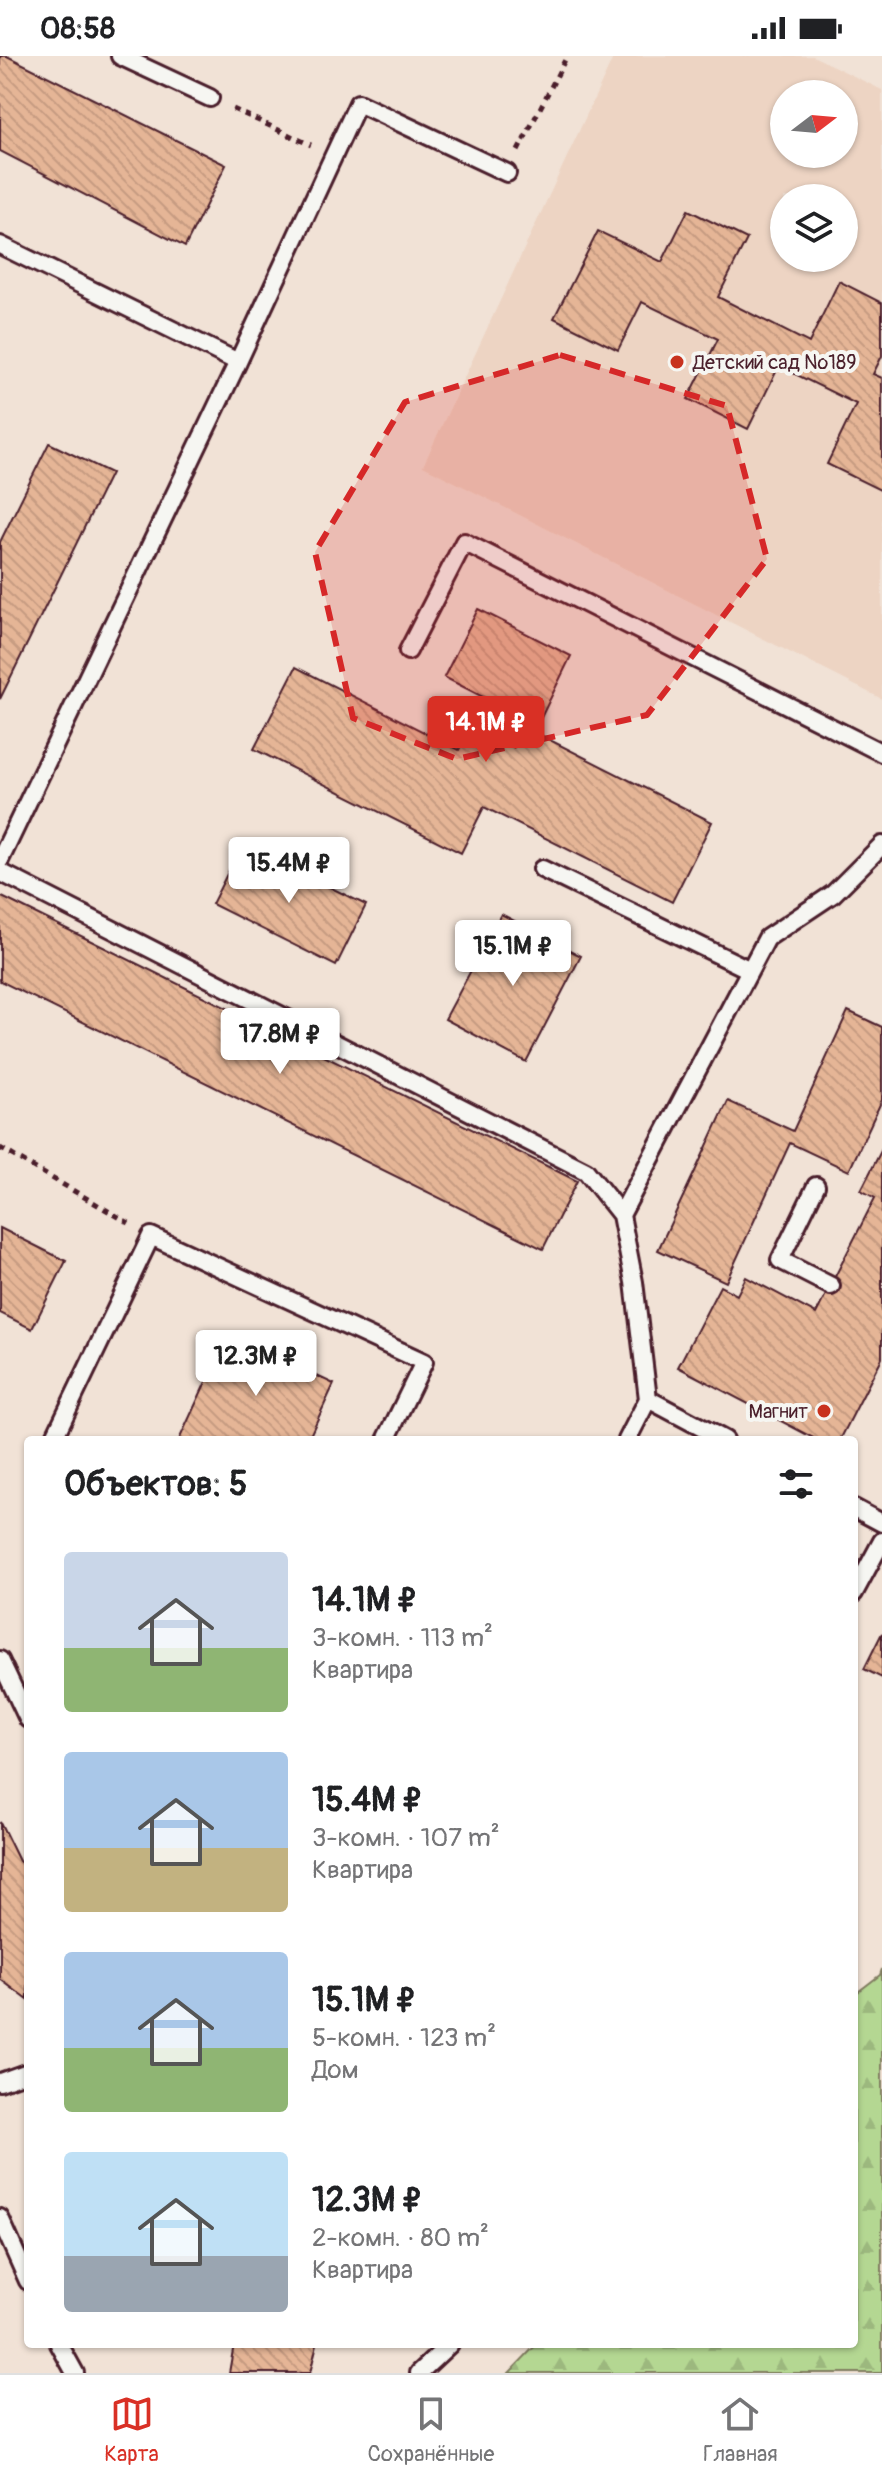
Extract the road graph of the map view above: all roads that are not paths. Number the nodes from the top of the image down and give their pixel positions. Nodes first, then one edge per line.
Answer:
1 (120, 56) edge
2 (210, 98) road end
3 (507, 173) road end
4 (0, 245) edge
5 (238, 362) junction
6 (408, 651) dead end
7 (882, 753) edge
8 (882, 845) edge
9 (0, 860) edge
10 (542, 869) dead end
11 (0, 872) edge
12 (750, 970) junction
13 (816, 1186) dead end
14 (621, 1215) junction
15 (831, 1286) dead end
16 (648, 1399) junction
17 (55, 1436) edge
18 (388, 1436) edge
19 (629, 1436) edge
20 (717, 1436) edge
21 (858, 1510) edge
22 (882, 1523) edge
23 (882, 1541) edge
24 (858, 1586) edge
25 (0, 1660) edge
26 (24, 1711) edge
27 (24, 2073) edge
28 (0, 2082) edge
29 (0, 2218) edge
30 (24, 2272) edge
31 (61, 2348) edge
32 (446, 2348) edge
33 (75, 2373) edge
34 (419, 2373) edge

1 - 2 lane
3 - 5 lane
4 - 5 lane
5 - 9 lane
6 - 7 lane
8 - 12 lane
10 - 12 lane
11 - 14 lane
12 - 14 lane
13 - 15 lane
14 - 16 lane
16 - 19 lane
16 - 20 lane
17 - 18 lane
21 - 22 lane
23 - 24 lane
25 - 26 lane
27 - 28 lane
29 - 30 lane
31 - 33 lane
32 - 34 lane

